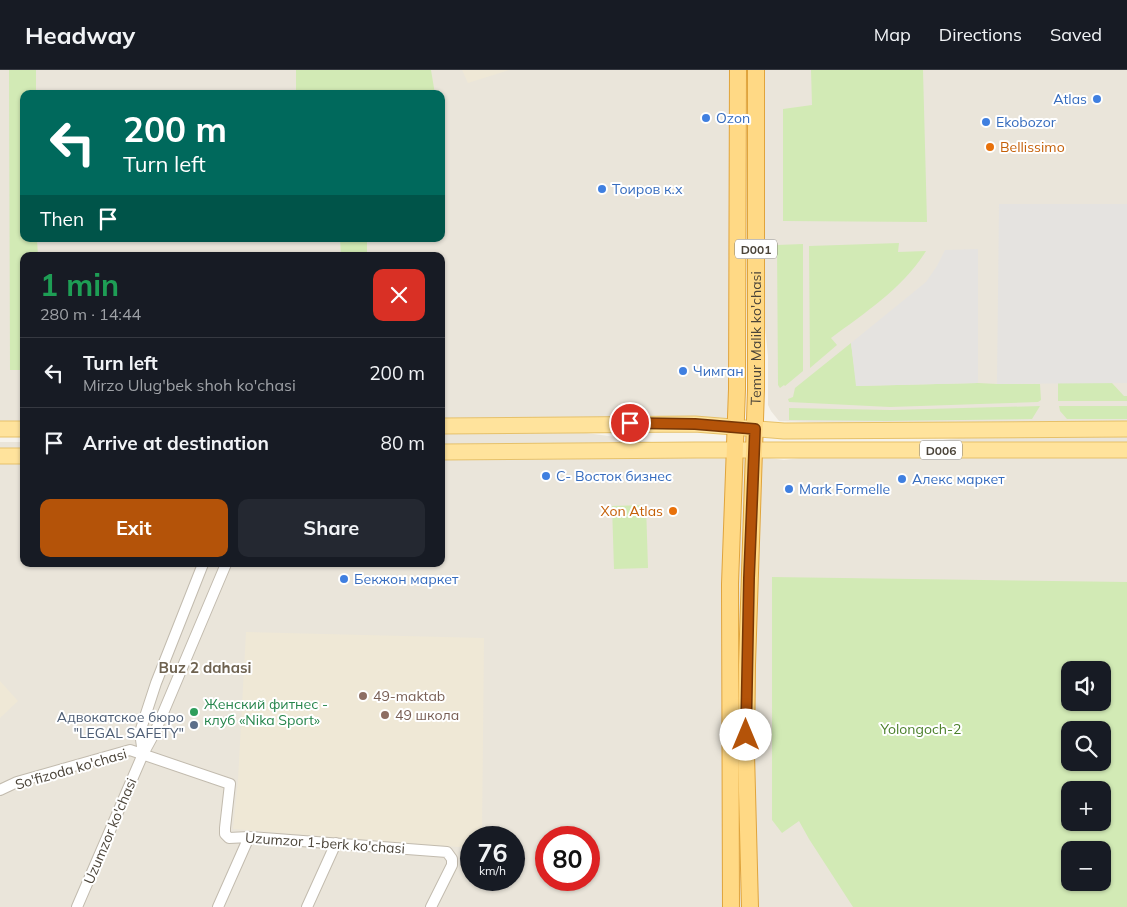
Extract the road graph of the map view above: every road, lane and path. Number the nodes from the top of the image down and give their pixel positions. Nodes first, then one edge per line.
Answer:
1 (738, 70) edge
2 (756, 70) edge
3 (445, 426) edge
4 (471, 426) junction
5 (735, 427) junction
6 (0, 429) edge
7 (20, 429) edge
8 (755, 429) junction
9 (1127, 429) edge
10 (946, 430) junction
11 (735, 450) junction
12 (754, 450) junction
13 (946, 450) junction
14 (1127, 450) edge
15 (445, 452) edge
16 (471, 452) junction
17 (0, 456) edge
18 (20, 456) edge
19 (202, 567) edge
20 (225, 567) edge
21 (143, 754) junction
22 (0, 790) edge
23 (248, 837) junction
24 (336, 843) junction
25 (77, 907) edge
26 (218, 907) edge
27 (307, 907) edge
28 (432, 907) edge
29 (731, 907) edge
30 (750, 907) edge

1 - 5 highway, Temur Malik ko'chasi / D001
2 - 8 highway, Temur Malik ko'chasi / D001
3 - 4 main road
4 - 5 main road
4 - 16 main road
5 - 8 main road
5 - 11 highway, Temur Malik ko'chasi / D001
6 - 7 main road
8 - 10 main road, D006
8 - 12 highway, Temur Malik ko'chasi / D001
9 - 10 main road, D006
10 - 13 main road
11 - 12 main road
11 - 16 main road
11 - 29 highway, Temur Malik ko'chasi / D001
12 - 13 main road, D006
12 - 30 highway, Temur Malik ko'chasi / D001
13 - 14 main road, D006
15 - 16 main road
17 - 18 main road
19 - 21 street, Uzumzor ko'chasi
20 - 21 street, Uzumzor ko'chasi
21 - 22 street, So'fizoda ko'chasi
21 - 23 street, Uzumzor 1-berk ko'chasi
21 - 25 street, Uzumzor ko'chasi
23 - 24 street, Uzumzor 1-berk ko'chasi
23 - 26 street
24 - 27 street
24 - 28 street, Uzumzor 1-berk ko'chasi

